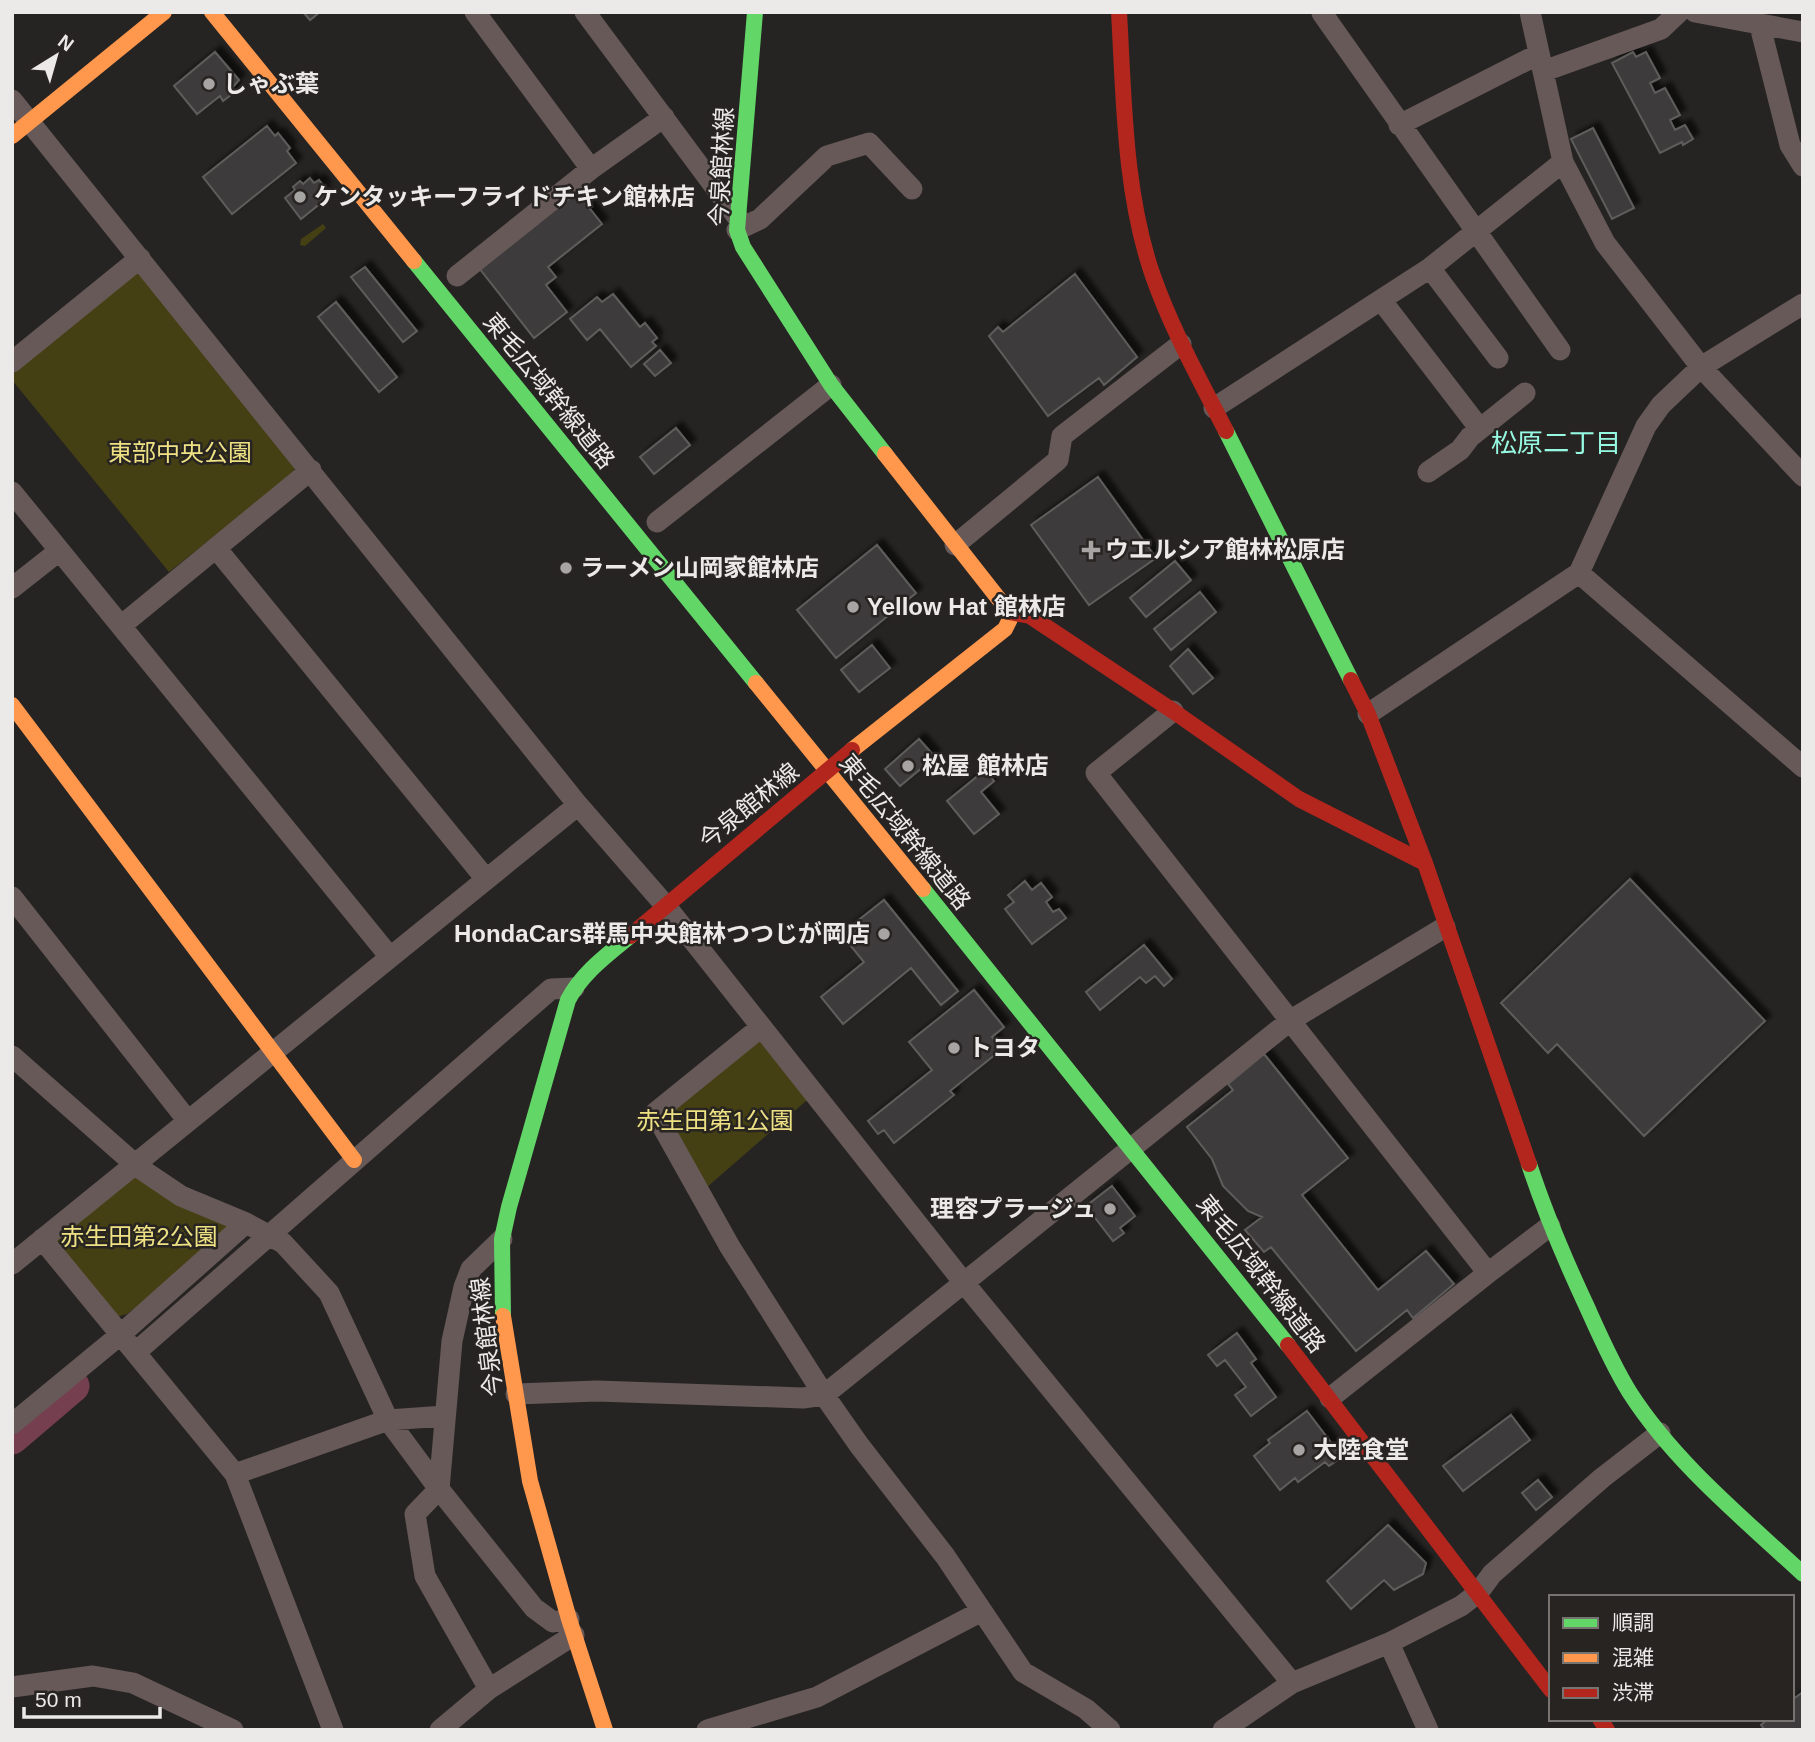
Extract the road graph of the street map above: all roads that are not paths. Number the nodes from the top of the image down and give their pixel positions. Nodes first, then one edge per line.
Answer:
1 (164, 12) edge
2 (212, 12) edge
3 (475, 12) edge
4 (585, 12) edge
5 (755, 12) edge
6 (1119, 12) edge
7 (1530, 12) edge
8 (1679, 12) edge
9 (1695, 12) edge
10 (1322, 13) edge
11 (1760, 26) junction
12 (1803, 32) edge
13 (1541, 62) junction
14 (12, 100) edge
15 (664, 117) junction
16 (31, 122) junction
17 (1399, 125) junction
18 (12, 136) edge
19 (1563, 162) junction
20 (1803, 166) edge
21 (591, 169) junction
22 (912, 189) dead end
23 (737, 224) junction
24 (1478, 231) junction
25 (140, 258) junction
26 (1430, 268) junction
27 (457, 276) dead end
28 (1381, 300) junction
29 (1803, 303) edge
30 (1181, 344) junction
31 (1560, 350) dead end
32 (1498, 358) dead end
33 (12, 362) edge
34 (1701, 367) junction
35 (831, 384) junction
36 (1525, 393) dead end
37 (1214, 408) junction
38 (1480, 429) junction
39 (1799, 463) edge
40 (310, 470) junction
41 (1428, 472) dead end
42 (12, 492) edge
43 (657, 522) dead end
44 (955, 545) junction
45 (216, 548) junction
46 (59, 551) junction
47 (1578, 573) junction
48 (12, 589) edge
49 (1009, 612) junction
50 (122, 625) junction
51 (12, 705) edge
52 (1173, 711) junction
53 (1368, 714) junction
54 (1803, 766) edge
55 (827, 772) junction
56 (578, 805) junction
57 (1424, 863) junction
58 (486, 879) junction
59 (12, 897) edge
60 (664, 905) junction
61 (1445, 926) junction
62 (390, 957) junction
63 (574, 988) junction
64 (1291, 1020) junction
65 (760, 1028) junction
66 (274, 1051) junction
67 (12, 1056) edge
68 (188, 1121) junction
69 (1133, 1149) junction
70 (354, 1160) junction
71 (135, 1165) junction
72 (246, 1223) junction
73 (1550, 1226) junction
74 (268, 1236) junction
75 (42, 1239) junction
76 (502, 1239) junction
77 (12, 1264) edge
78 (1488, 1273) junction
79 (965, 1284) junction
80 (120, 1335) junction
81 (136, 1352) junction
82 (516, 1394) junction
83 (824, 1395) junction
84 (1330, 1398) junction
85 (444, 1416) junction
86 (388, 1420) junction
87 (12, 1424) edge
88 (1660, 1433) junction
89 (235, 1474) junction
90 (439, 1489) junction
91 (1803, 1574) edge
92 (1478, 1593) junction
93 (982, 1611) junction
94 (572, 1627) junction
95 (1389, 1643) junction
96 (1292, 1683) junction
97 (12, 1687) edge
98 (1549, 1687) edge
99 (489, 1689) junction
100 (233, 1730) edge
101 (333, 1730) edge
102 (440, 1730) edge
103 (606, 1730) edge
104 (707, 1730) edge
105 (1110, 1730) edge
106 (1223, 1730) edge
107 (1428, 1730) edge

1 - 16 main road
2 - 55 main road, 東毛広域幹線道路
3 - 21 street
4 - 15 street
5 - 23 main road, 今泉館林線
6 - 30 main road
7 - 13 street
8 - 13 street
9 - 11 street
10 - 17 street
11 - 12 street
11 - 20 street
13 - 17 street
13 - 19 street
14 - 16 street
15 - 21 street
15 - 23 street
16 - 18 main road
16 - 25 street
17 - 24 street
19 - 24 street
19 - 34 street
21 - 27 street
22 - 23 street
23 - 35 main road, 今泉館林線
24 - 26 street
24 - 31 street
25 - 33 street
25 - 40 street
26 - 28 street
26 - 32 street
28 - 37 street
28 - 38 street
29 - 34 street
30 - 37 main road
30 - 44 street
34 - 39 street
34 - 47 street
35 - 43 street
35 - 44 main road, 今泉館林線
36 - 38 street
37 - 53 main road
38 - 41 street
40 - 45 street
40 - 56 street
42 - 46 street
44 - 49 main road, 今泉館林線
45 - 50 street
45 - 58 street
46 - 48 street
46 - 50 street
47 - 53 street
47 - 54 street
49 - 52 main road
49 - 55 main road, 今泉館林線
50 - 62 street
51 - 66 main road
52 - 57 main road
52 - 64 street
53 - 57 main road
55 - 60 main road, 今泉館林線
55 - 69 main road, 東毛広域幹線道路
56 - 58 street
56 - 60 street
57 - 61 main road
58 - 62 street
59 - 68 street
60 - 63 main road, 今泉館林線
60 - 65 street
61 - 64 street
61 - 73 main road
62 - 66 street
63 - 70 street
63 - 76 main road, 今泉館林線
64 - 69 street
64 - 78 street
65 - 79 street
65 - 83 street
66 - 68 street
66 - 70 main road
67 - 71 street
68 - 71 street
69 - 79 street
69 - 84 main road, 東毛広域幹線道路
70 - 74 street
71 - 72 street
71 - 75 street
72 - 74 street
72 - 80 street
73 - 78 street
73 - 88 main road
74 - 81 street
74 - 86 street
75 - 77 street
75 - 80 street
76 - 82 main road, 今泉館林線
76 - 85 street
78 - 84 street
79 - 83 street
79 - 96 street
80 - 81 street
80 - 87 street
81 - 89 street
82 - 83 street
82 - 94 main road, 今泉館林線
83 - 93 street
84 - 92 main road, 東毛広域幹線道路
85 - 86 street
85 - 90 street
86 - 89 street
86 - 90 street
88 - 91 main road
88 - 92 street
89 - 101 street
90 - 94 street
90 - 99 street
92 - 95 street
92 - 98 main road, 東毛広域幹線道路
93 - 104 street
93 - 105 street
94 - 99 street
94 - 103 main road, 今泉館林線
95 - 96 street
95 - 107 street
96 - 106 street
97 - 100 street
99 - 102 street

